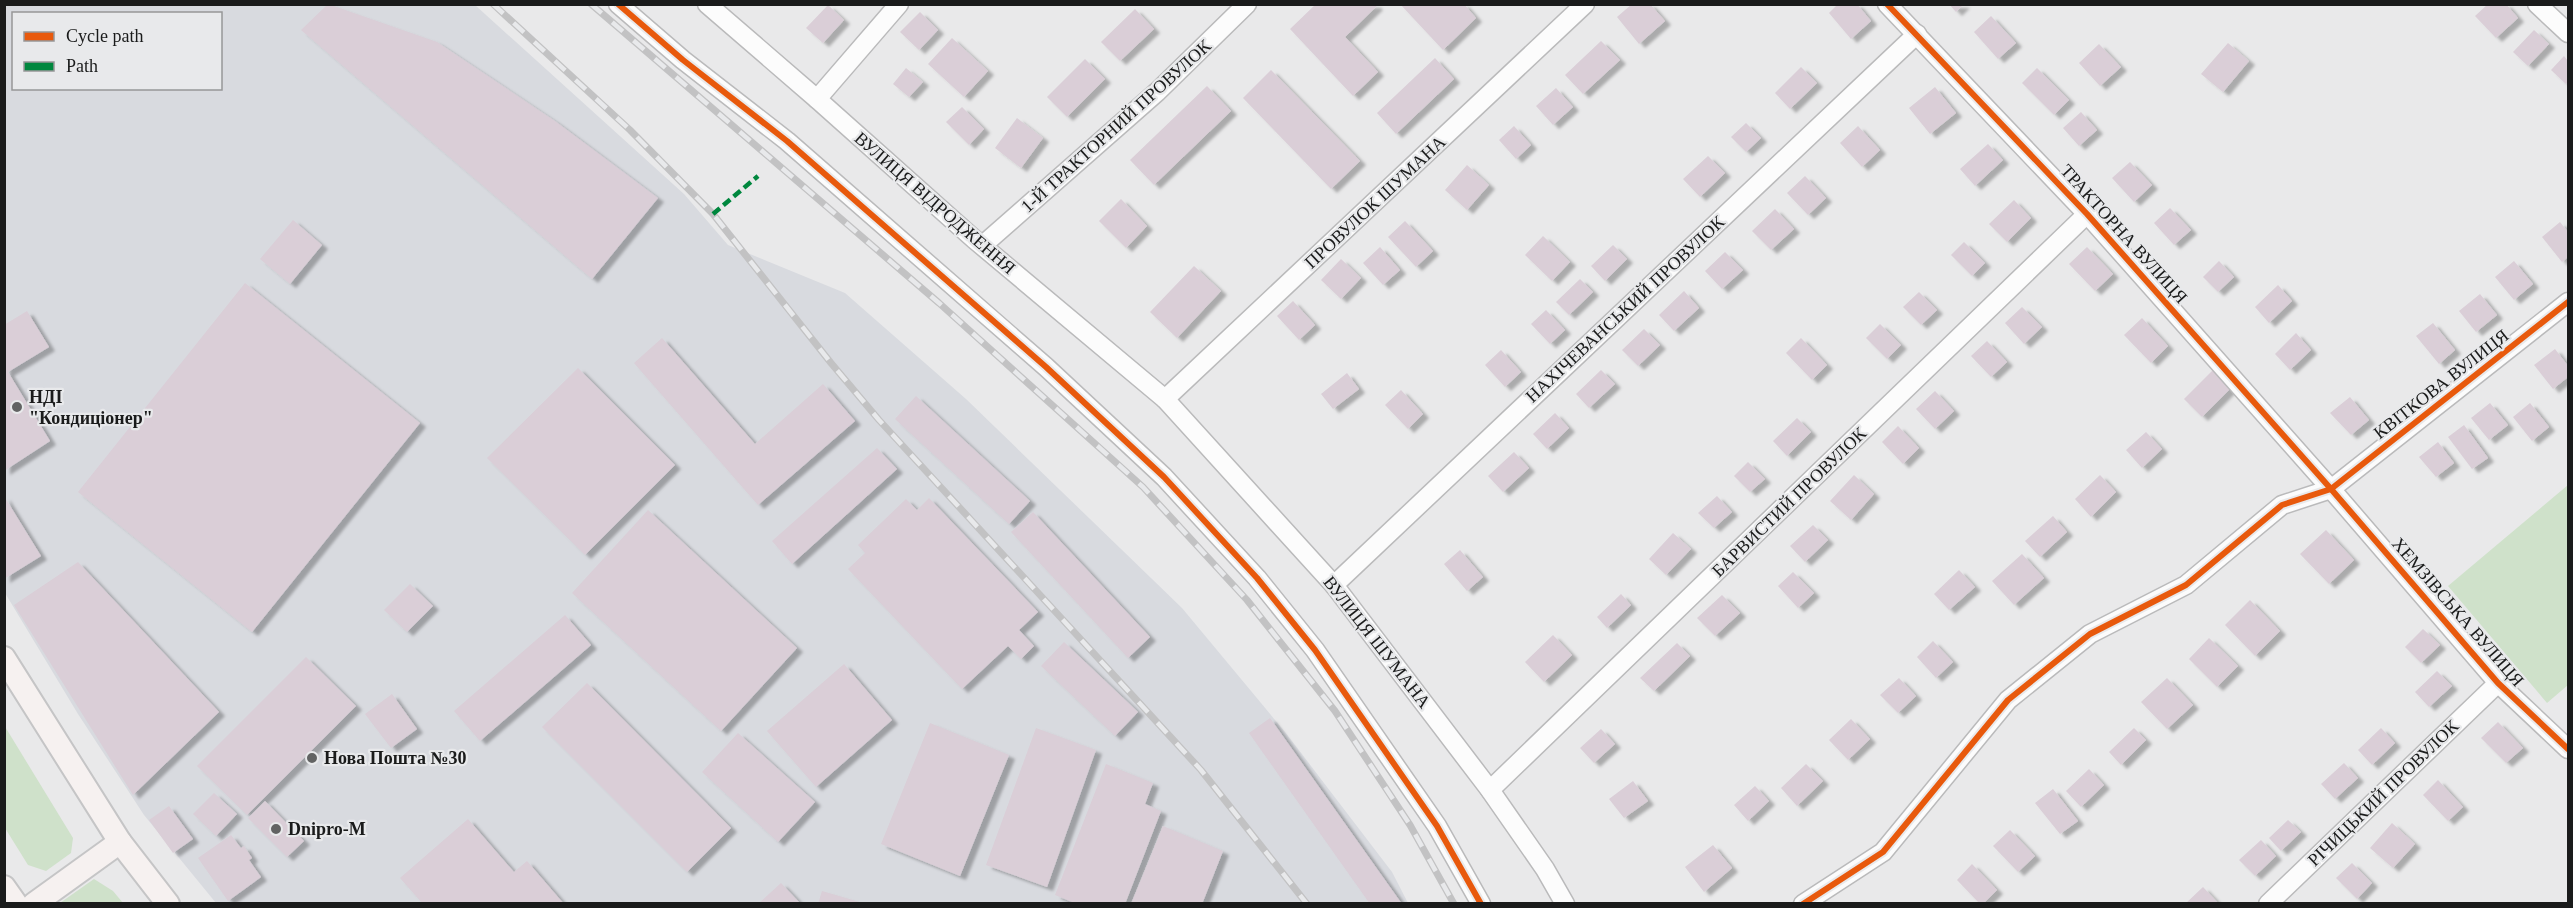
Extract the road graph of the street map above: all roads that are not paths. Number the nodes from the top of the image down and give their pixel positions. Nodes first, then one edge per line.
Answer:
1 (618, 4) edge
2 (707, 4) edge
3 (899, 4) edge
4 (1247, 4) edge
5 (1585, 4) edge
6 (1887, 4) edge
7 (2537, 4) edge
8 (2568, 33) edge
9 (1917, 34) junction
10 (817, 99) junction
11 (2087, 214) junction
12 (983, 245) junction
13 (2568, 302) edge
14 (1165, 399) junction
15 (2331, 489) junction
16 (1334, 585) junction
17 (4, 658) edge
18 (2498, 683) junction
19 (2568, 749) edge
20 (1490, 790) junction
21 (120, 842) junction
22 (4, 887) edge
23 (16, 903) edge
24 (34, 903) edge
25 (168, 903) edge
26 (1480, 903) edge
27 (1565, 903) edge
28 (1803, 903) edge
29 (2268, 903) edge

1 - 26 street
2 - 10 street, ВУЛИЦЯ ВІДРОДЖЕННЯ
3 - 10 street
4 - 12 street, 1-Й ТРАКТОРНИЙ ПРОВУЛОК
5 - 14 street, ПРОВУЛОК ШУМАНА
6 - 9 street, ТРАКТОРНА ВУЛИЦЯ
7 - 8 street
9 - 11 street, ТРАКТОРНА ВУЛИЦЯ
9 - 16 street, НАХІЧЕВАНСЬКИЙ ПРОВУЛОК
10 - 12 street, ВУЛИЦЯ ВІДРОДЖЕННЯ
11 - 15 street, ТРАКТОРНА ВУЛИЦЯ
11 - 20 street, БАРВИСТИЙ ПРОВУЛОК
12 - 14 street, ВУЛИЦЯ ВІДРОДЖЕННЯ
13 - 15 street, КВІТКОВА ВУЛИЦЯ
14 - 16 street, ВУЛИЦЯ ШУМАНА
15 - 18 street, ХЕМЗІВСЬКА ВУЛИЦЯ
15 - 28 street, КВІТКОВА ВУЛИЦЯ
16 - 20 street, ВУЛИЦЯ ШУМАНА
17 - 21 main road
18 - 19 street, ХЕМЗІВСЬКА ВУЛИЦЯ
18 - 29 street, РІЧИЦЬКИЙ ПРОВУЛОК
20 - 27 street, ВУЛИЦЯ ШУМАНА
21 - 24 main road
21 - 25 main road
22 - 23 main road

